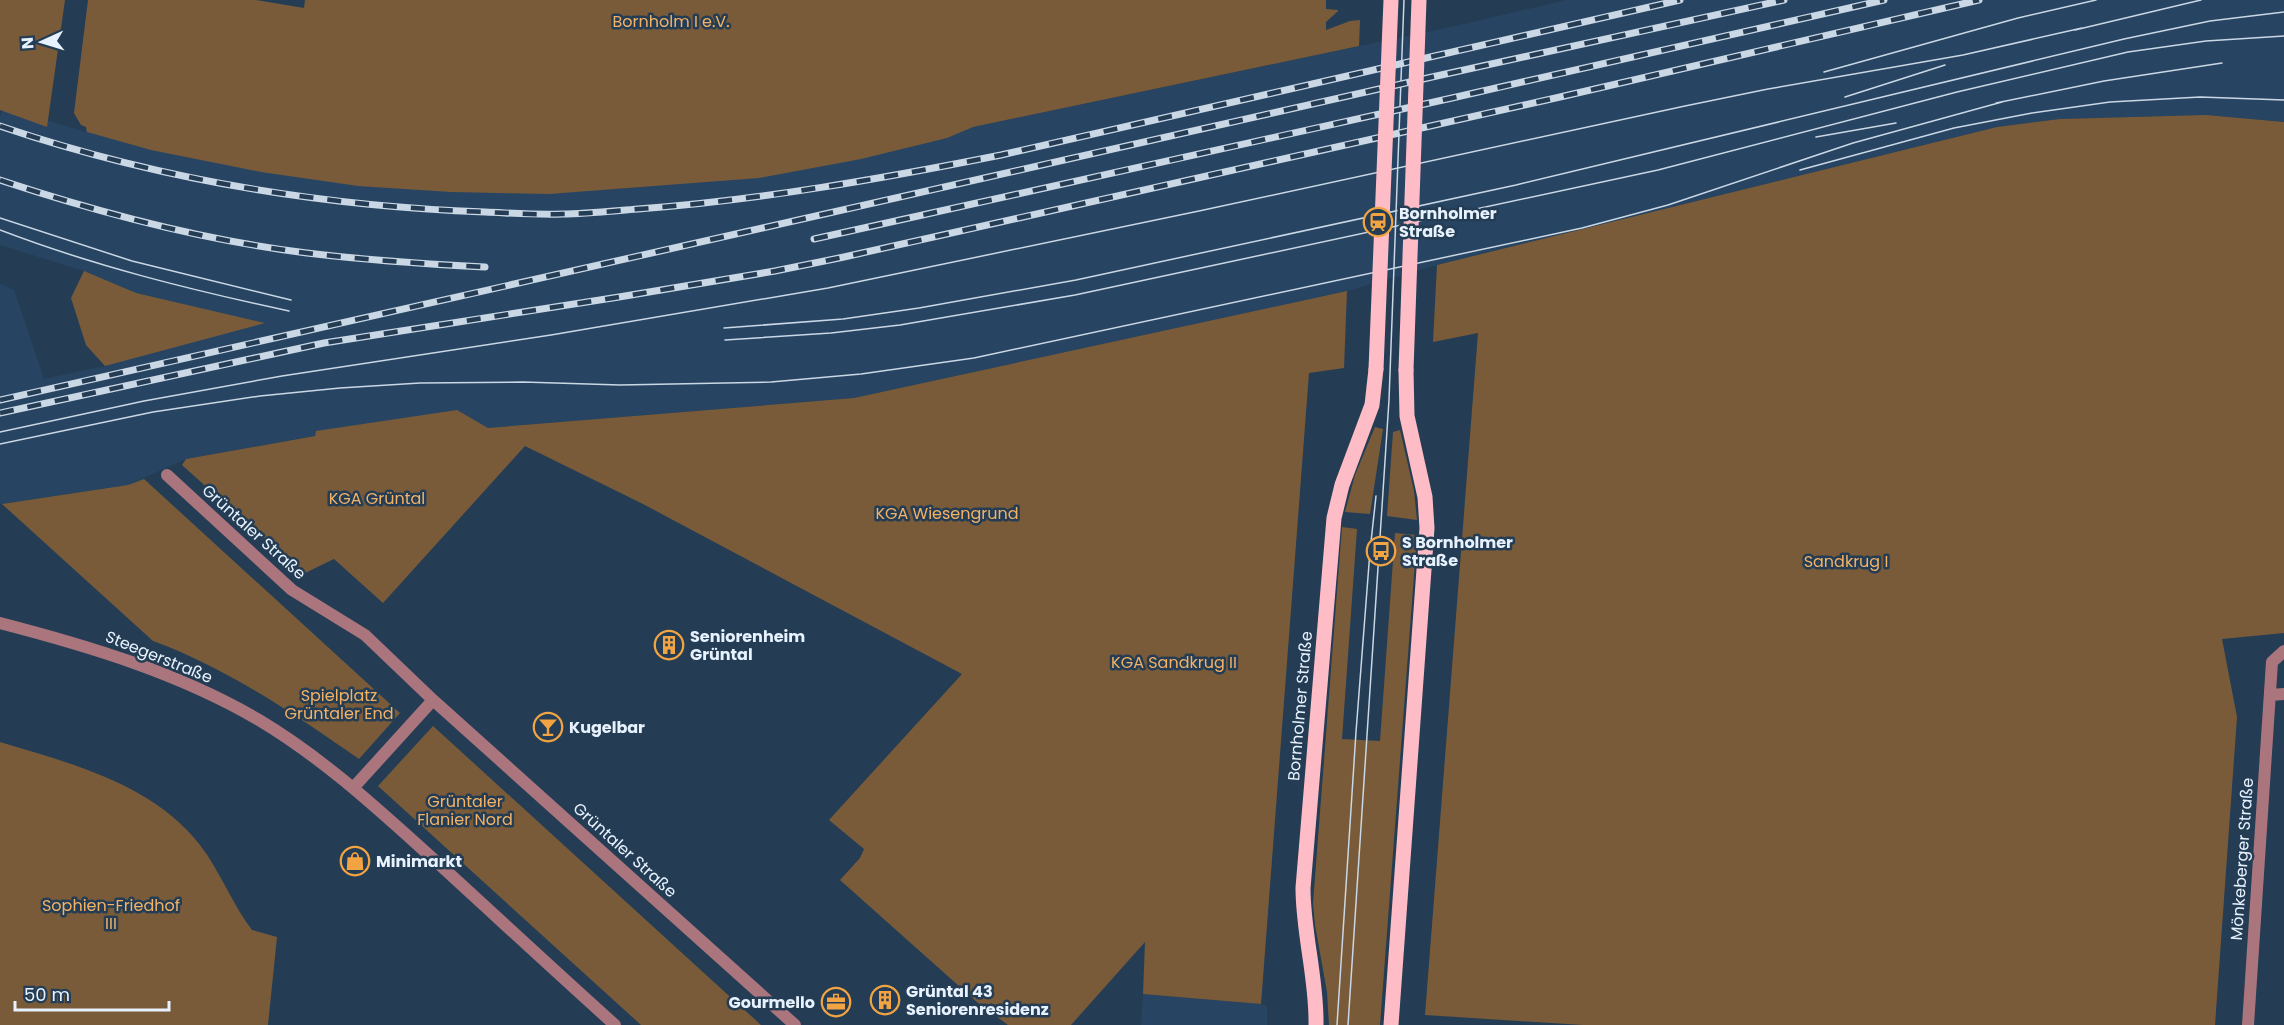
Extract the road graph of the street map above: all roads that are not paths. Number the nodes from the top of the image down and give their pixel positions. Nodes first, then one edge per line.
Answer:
1 (1391, 0) edge
2 (1419, 0) edge
3 (167, 475) dead end
4 (0, 622) edge
5 (2284, 651) edge
6 (2284, 694) edge
7 (2270, 695) junction
8 (433, 700) junction
9 (354, 787) junction
10 (615, 1025) edge
11 (795, 1025) edge
12 (1316, 1025) edge
13 (1391, 1025) edge
14 (2248, 1025) edge

1 - 12 main road, Bornholmer Straße, bridge
2 - 13 main road, bridge
3 - 8 street, Grüntaler Straße
4 - 9 street, Steegerstraße
5 - 7 street, Mönkeberger Straße
6 - 7 street
7 - 14 street, Mönkeberger Straße
8 - 9 street
8 - 11 street, Grüntaler Straße
9 - 10 street

